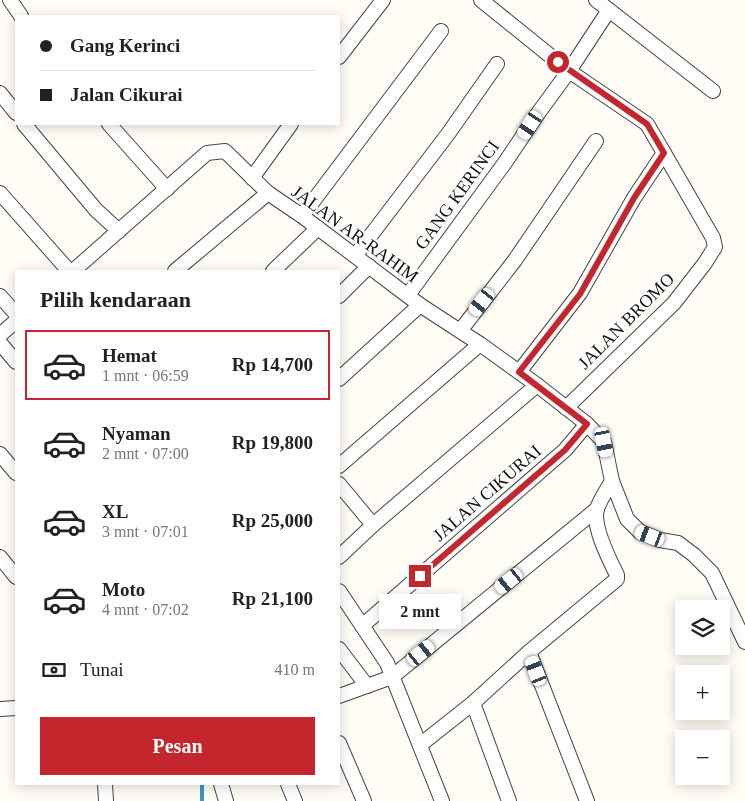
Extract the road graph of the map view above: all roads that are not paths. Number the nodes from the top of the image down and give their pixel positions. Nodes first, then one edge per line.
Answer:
1 (10, 0) edge
2 (383, 0) edge
3 (481, 0) edge
4 (596, 0) edge
5 (609, 10) junction
6 (20, 15) edge
7 (441, 31) dead end
8 (340, 57) edge
9 (498, 64) dead end
10 (569, 71) junction
11 (713, 91) dead end
12 (0, 93) edge
13 (15, 112) edge
14 (25, 125) edge
15 (110, 125) edge
16 (290, 125) edge
17 (596, 141) dead end
18 (664, 153) junction
19 (252, 178) junction
20 (167, 189) junction
21 (0, 193) edge
22 (268, 194) junction
23 (302, 216) junction
24 (318, 228) junction
25 (119, 231) junction
26 (355, 256) junction
27 (370, 266) junction
28 (70, 270) edge
29 (72, 270) edge
30 (177, 270) edge
31 (274, 270) edge
32 (340, 295) edge
33 (0, 296) edge
34 (408, 296) junction
35 (420, 305) junction
36 (15, 313) edge
37 (15, 322) edge
38 (460, 331) junction
39 (0, 335) edge
40 (0, 343) edge
41 (480, 344) junction
42 (15, 361) edge
43 (519, 372) junction
44 (340, 378) edge
45 (537, 385) junction
46 (566, 408) junction
47 (587, 424) junction
48 (0, 454) edge
49 (340, 465) edge
50 (15, 472) edge
51 (612, 481) junction
52 (340, 485) edge
53 (596, 509) junction
54 (373, 525) junction
55 (340, 556) edge
56 (0, 557) edge
57 (15, 576) edge
58 (340, 592) edge
59 (362, 626) junction
60 (745, 642) edge
61 (340, 650) edge
62 (529, 652) junction
63 (392, 677) junction
64 (367, 686) junction
65 (340, 696) edge
66 (473, 703) junction
67 (15, 708) edge
68 (0, 709) edge
69 (340, 745) edge
70 (420, 745) junction
71 (105, 785) edge
72 (221, 785) edge
73 (288, 785) edge
74 (106, 801) edge
75 (226, 801) edge
76 (295, 801) edge
77 (364, 801) edge
78 (442, 801) edge
79 (510, 801) edge
80 (587, 801) edge

1 - 6 street
2 - 8 street
3 - 10 street
4 - 5 street
5 - 10 street, GANG KERINCI
5 - 11 street
7 - 23 street
9 - 26 street
10 - 18 street
10 - 34 street, GANG KERINCI
12 - 13 street
14 - 25 street
15 - 20 street
16 - 19 street
17 - 38 street
18 - 43 street
18 - 46 street, JALAN BROMO
19 - 20 street, JALAN AR-RAHIM
19 - 22 street, JALAN AR-RAHIM
20 - 25 street
21 - 28 street
22 - 23 street, JALAN AR-RAHIM
22 - 30 street
23 - 24 street, JALAN AR-RAHIM
24 - 26 street, JALAN AR-RAHIM
24 - 31 street
25 - 29 street
26 - 27 street, JALAN AR-RAHIM
27 - 32 street
27 - 34 street, JALAN AR-RAHIM
33 - 36 street
34 - 35 street, JALAN AR-RAHIM
35 - 38 street, JALAN AR-RAHIM
35 - 44 street
37 - 39 street
38 - 41 street, JALAN AR-RAHIM
40 - 42 street
41 - 43 street, JALAN AR-RAHIM
41 - 49 street
43 - 45 street, JALAN AR-RAHIM
45 - 46 street, JALAN AR-RAHIM
45 - 54 street
46 - 47 street, JALAN AR-RAHIM
47 - 51 street, JALAN AR-RAHIM
47 - 59 street, JALAN CIKURAI
48 - 50 street
51 - 53 street
51 - 60 street, JALAN AR-RAHIM
52 - 54 street
53 - 62 street
53 - 63 street
54 - 55 street
56 - 57 street
58 - 59 street
59 - 63 street
61 - 64 street
62 - 66 street
62 - 80 street
63 - 64 street
63 - 70 street
64 - 65 street
66 - 70 street
66 - 79 street
67 - 68 street
69 - 77 street
70 - 78 street
71 - 74 street
72 - 75 street
73 - 76 street

